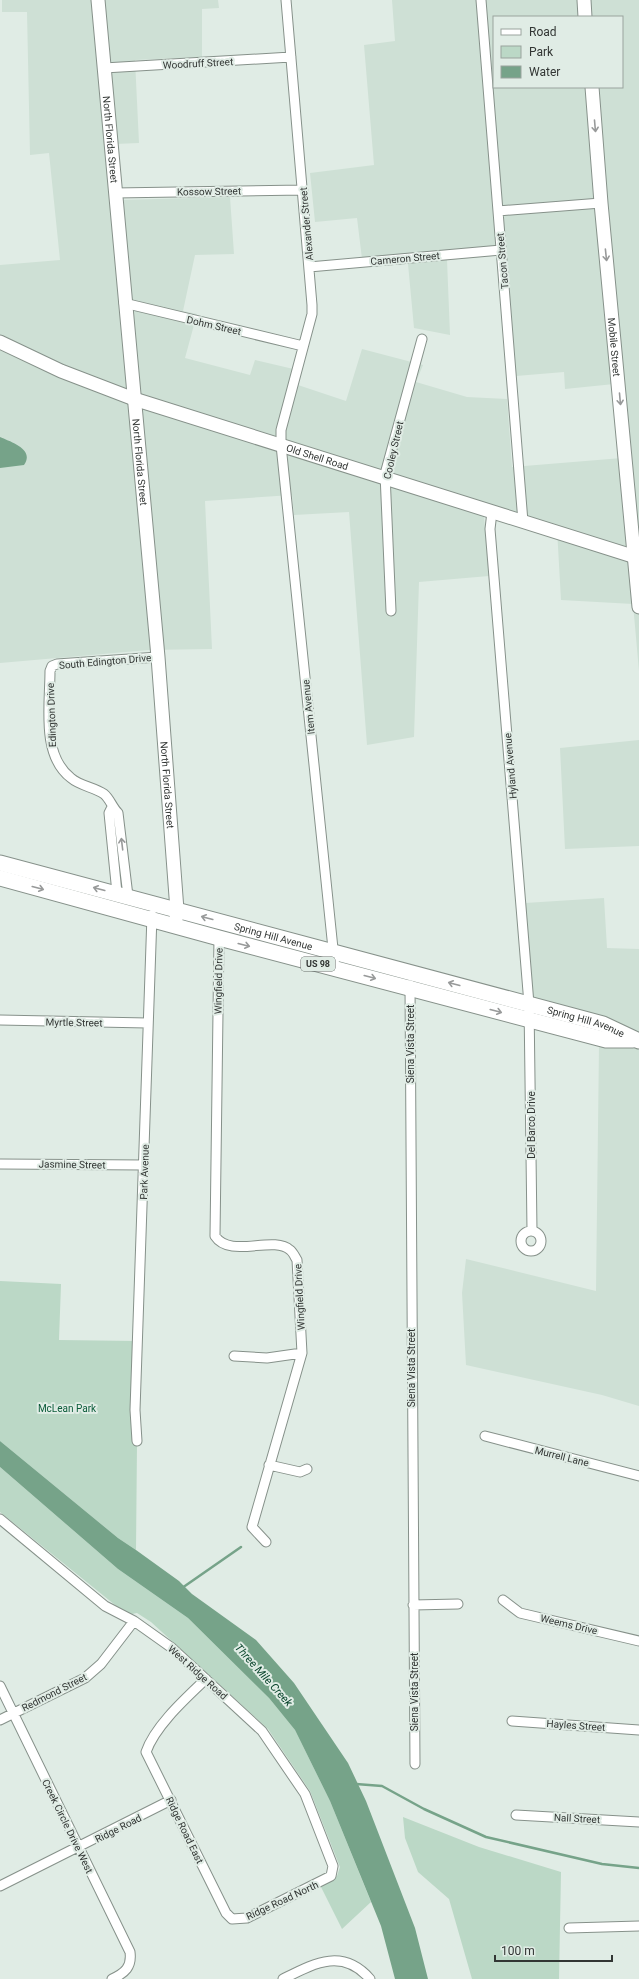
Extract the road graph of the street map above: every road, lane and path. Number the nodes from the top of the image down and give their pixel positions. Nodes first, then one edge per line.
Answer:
1 (98, 0) edge
2 (286, 0) edge
3 (481, 0) edge
4 (584, 0) edge
5 (585, 16) edge
6 (291, 57) junction
7 (104, 68) junction
8 (592, 88) edge
9 (302, 190) junction
10 (114, 192) junction
11 (601, 203) junction
12 (498, 211) junction
13 (501, 250) junction
14 (309, 267) junction
15 (124, 303) junction
16 (422, 339) dead end
17 (0, 342) edge
18 (303, 346) junction
19 (134, 399) junction
20 (281, 445) junction
21 (384, 478) junction
22 (492, 512) junction
23 (523, 522) junction
24 (637, 557) edge
25 (639, 607) edge
26 (391, 611) dead end
27 (158, 657) junction
28 (52, 666) joint
29 (0, 863) edge
30 (0, 878) edge
31 (123, 895) junction
32 (155, 904) junction
33 (177, 910) junction
34 (151, 919) junction
35 (174, 925) junction
36 (219, 938) junction
37 (333, 951) junction
38 (335, 968) junction
39 (410, 972) junction
40 (410, 988) junction
41 (529, 1004) junction
42 (0, 1020) edge
43 (530, 1020) junction
44 (147, 1023) junction
45 (639, 1041) edge
46 (0, 1164) edge
47 (144, 1165) junction
48 (532, 1230) dead end
49 (302, 1353) junction
50 (234, 1356) dead end
51 (485, 1436) dead end
52 (137, 1441) dead end
53 (269, 1465) junction
54 (308, 1469) dead end
55 (639, 1476) edge
56 (0, 1519) edge
57 (266, 1542) dead end
58 (503, 1600) dead end
59 (458, 1604) dead end
60 (413, 1605) junction
61 (134, 1621) junction
62 (639, 1641) edge
63 (206, 1679) junction
64 (0, 1686) edge
65 (14, 1712) junction
66 (0, 1720) edge
67 (512, 1721) dead end
68 (639, 1730) edge
69 (415, 1764) dead end
70 (171, 1800) junction
71 (516, 1815) dead end
72 (639, 1822) edge
73 (78, 1848) junction
74 (331, 1876) joint
75 (0, 1886) edge
76 (232, 1919) joint
77 (639, 1926) edge
78 (568, 1928) dead end
79 (112, 1979) edge
80 (283, 1979) edge
81 (370, 1979) edge

1 - 7 street, North Florida Street
2 - 6 street, Alexander Street
3 - 12 street, Tacon Street
4 - 5 street
6 - 7 street, Woodruff Street
6 - 9 street, Alexander Street
7 - 10 street, North Florida Street
8 -> 11 street, Mobile Street
9 - 10 street, Kossow Street
9 - 14 street, Alexander Street
10 - 15 street, North Florida Street
11 - 12 street
11 -> 24 street, Mobile Street
12 - 13 street, Tacon Street
13 - 14 street, Cameron Street
13 - 23 street, Tacon Street
14 - 18 street, Alexander Street
15 - 18 street, Dohm Street
15 - 19 street, North Florida Street
16 - 21 street, Cooley Street
17 - 19 street, Old Shell Road
18 - 20 street, Alexander Street
19 - 20 street, Old Shell Road
19 - 27 street, North Florida Street
20 - 21 street, Old Shell Road
20 - 37 street, Item Avenue
21 - 22 street, Old Shell Road
21 - 26 street, Cooley Street
22 - 23 street, Old Shell Road
22 - 41 street, Hyland Avenue
23 - 24 street, Old Shell Road
24 - 25 street, Mobile Street
27 - 28 street, South Edington Drive
27 - 33 street, North Florida Street
28 - 31 street, Edington Drive
31 -> 29 main road, Spring Hill Avenue / US 98
30 -> 34 main road, Spring Hill Avenue / US 98
31 - 32 main road, Spring Hill Avenue / US 98
32 - 33 main road, Spring Hill Avenue / US 98
32 - 34 street, Park Avenue
33 - 35 street, North Florida Street
37 -> 33 main road, Spring Hill Avenue / US 98
34 - 35 main road, Spring Hill Avenue / US 98
34 - 44 street, Park Avenue
35 - 36 main road, Spring Hill Avenue / US 98
36 -> 38 main road, Spring Hill Avenue / US 98
36 - 49 street, Wingfield Drive
37 - 38 street, Item Avenue
37 - 39 main road, Spring Hill Avenue / US 98
38 -> 40 main road, Spring Hill Avenue / US 98
39 - 40 street, Siena Vista Street
41 -> 39 main road, Spring Hill Avenue / US 98
40 -> 43 main road, Spring Hill Avenue / US 98
40 - 60 street, Siena Vista Street
41 - 43 street, Hyland Avenue
41 - 45 main road, Spring Hill Avenue / US 98
42 - 44 street, Myrtle Street
43 - 45 main road, Spring Hill Avenue / US 98
43 - 48 street, Del Barco Drive
44 - 47 street, Park Avenue
46 - 47 street, Jasmine Street
47 - 52 street, Park Avenue
49 - 50 street
49 - 53 street, Wingfield Drive
51 - 55 street, Murrell Lane
53 - 54 street
53 - 57 street, Wingfield Drive
56 - 61 street, West Ridge Road
58 - 62 street, Weems Drive
59 - 60 street
60 - 69 street, Siena Vista Street
61 - 63 street, West Ridge Road
61 - 65 street, Redmond Street
63 - 70 street, Ridge Road East
63 - 74 street, West Ridge Road
64 - 65 street, Creek Circle Drive West
65 - 66 street, Redmond Street
65 - 73 street, Creek Circle Drive West
67 - 68 street, Hayles Street
70 - 73 street, Ridge Road
70 - 76 street, Ridge Road East
71 - 72 street, Nall Street
73 - 75 street, Ridge Road
73 - 79 street, Creek Circle Drive West
74 - 76 street, Ridge Road North
77 - 78 street
80 - 81 street

